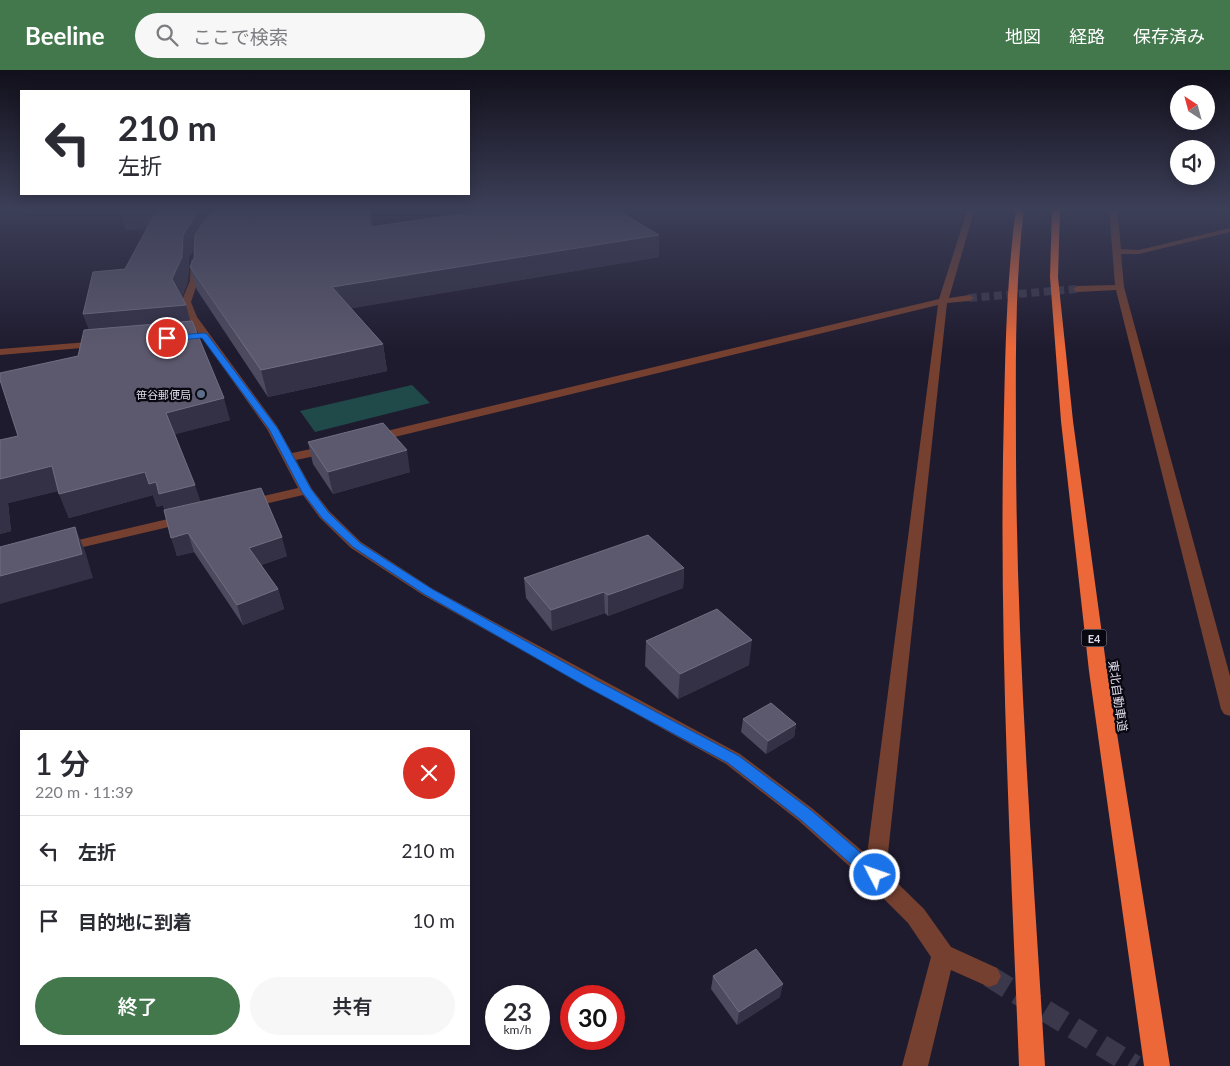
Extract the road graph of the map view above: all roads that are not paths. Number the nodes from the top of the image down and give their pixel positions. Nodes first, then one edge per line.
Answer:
1 (196, 254) edge
2 (958, 254) edge
3 (1016, 254) edge
4 (1055, 254) edge
5 (1118, 254) edge
6 (1120, 287) junction
7 (1077, 289) tunnel mouth
8 (969, 298) tunnel mouth
9 (943, 301) junction
10 (107, 343) edge
11 (0, 352) edge
12 (367, 440) edge
13 (338, 447) edge
14 (289, 458) junction
15 (306, 490) junction
16 (230, 508) edge
17 (201, 515) edge
18 (48, 552) edge
19 (1230, 709) edge
20 (875, 875) junction
21 (943, 955) junction
22 (989, 976) tunnel mouth
23 (915, 1066) edge
24 (1032, 1066) edge
25 (1158, 1066) edge

1 - 14 street
2 - 9 street
3 - 24 highway
4 - 25 highway, 東北自動車道 / E4
5 - 6 street
6 - 7 street
6 - 19 street
8 - 9 street
9 - 12 street
9 - 20 street
10 - 11 street
13 - 14 street
14 - 15 street
15 - 16 street
15 - 20 street
17 - 18 street
20 - 21 street
21 - 22 street
21 - 23 street

